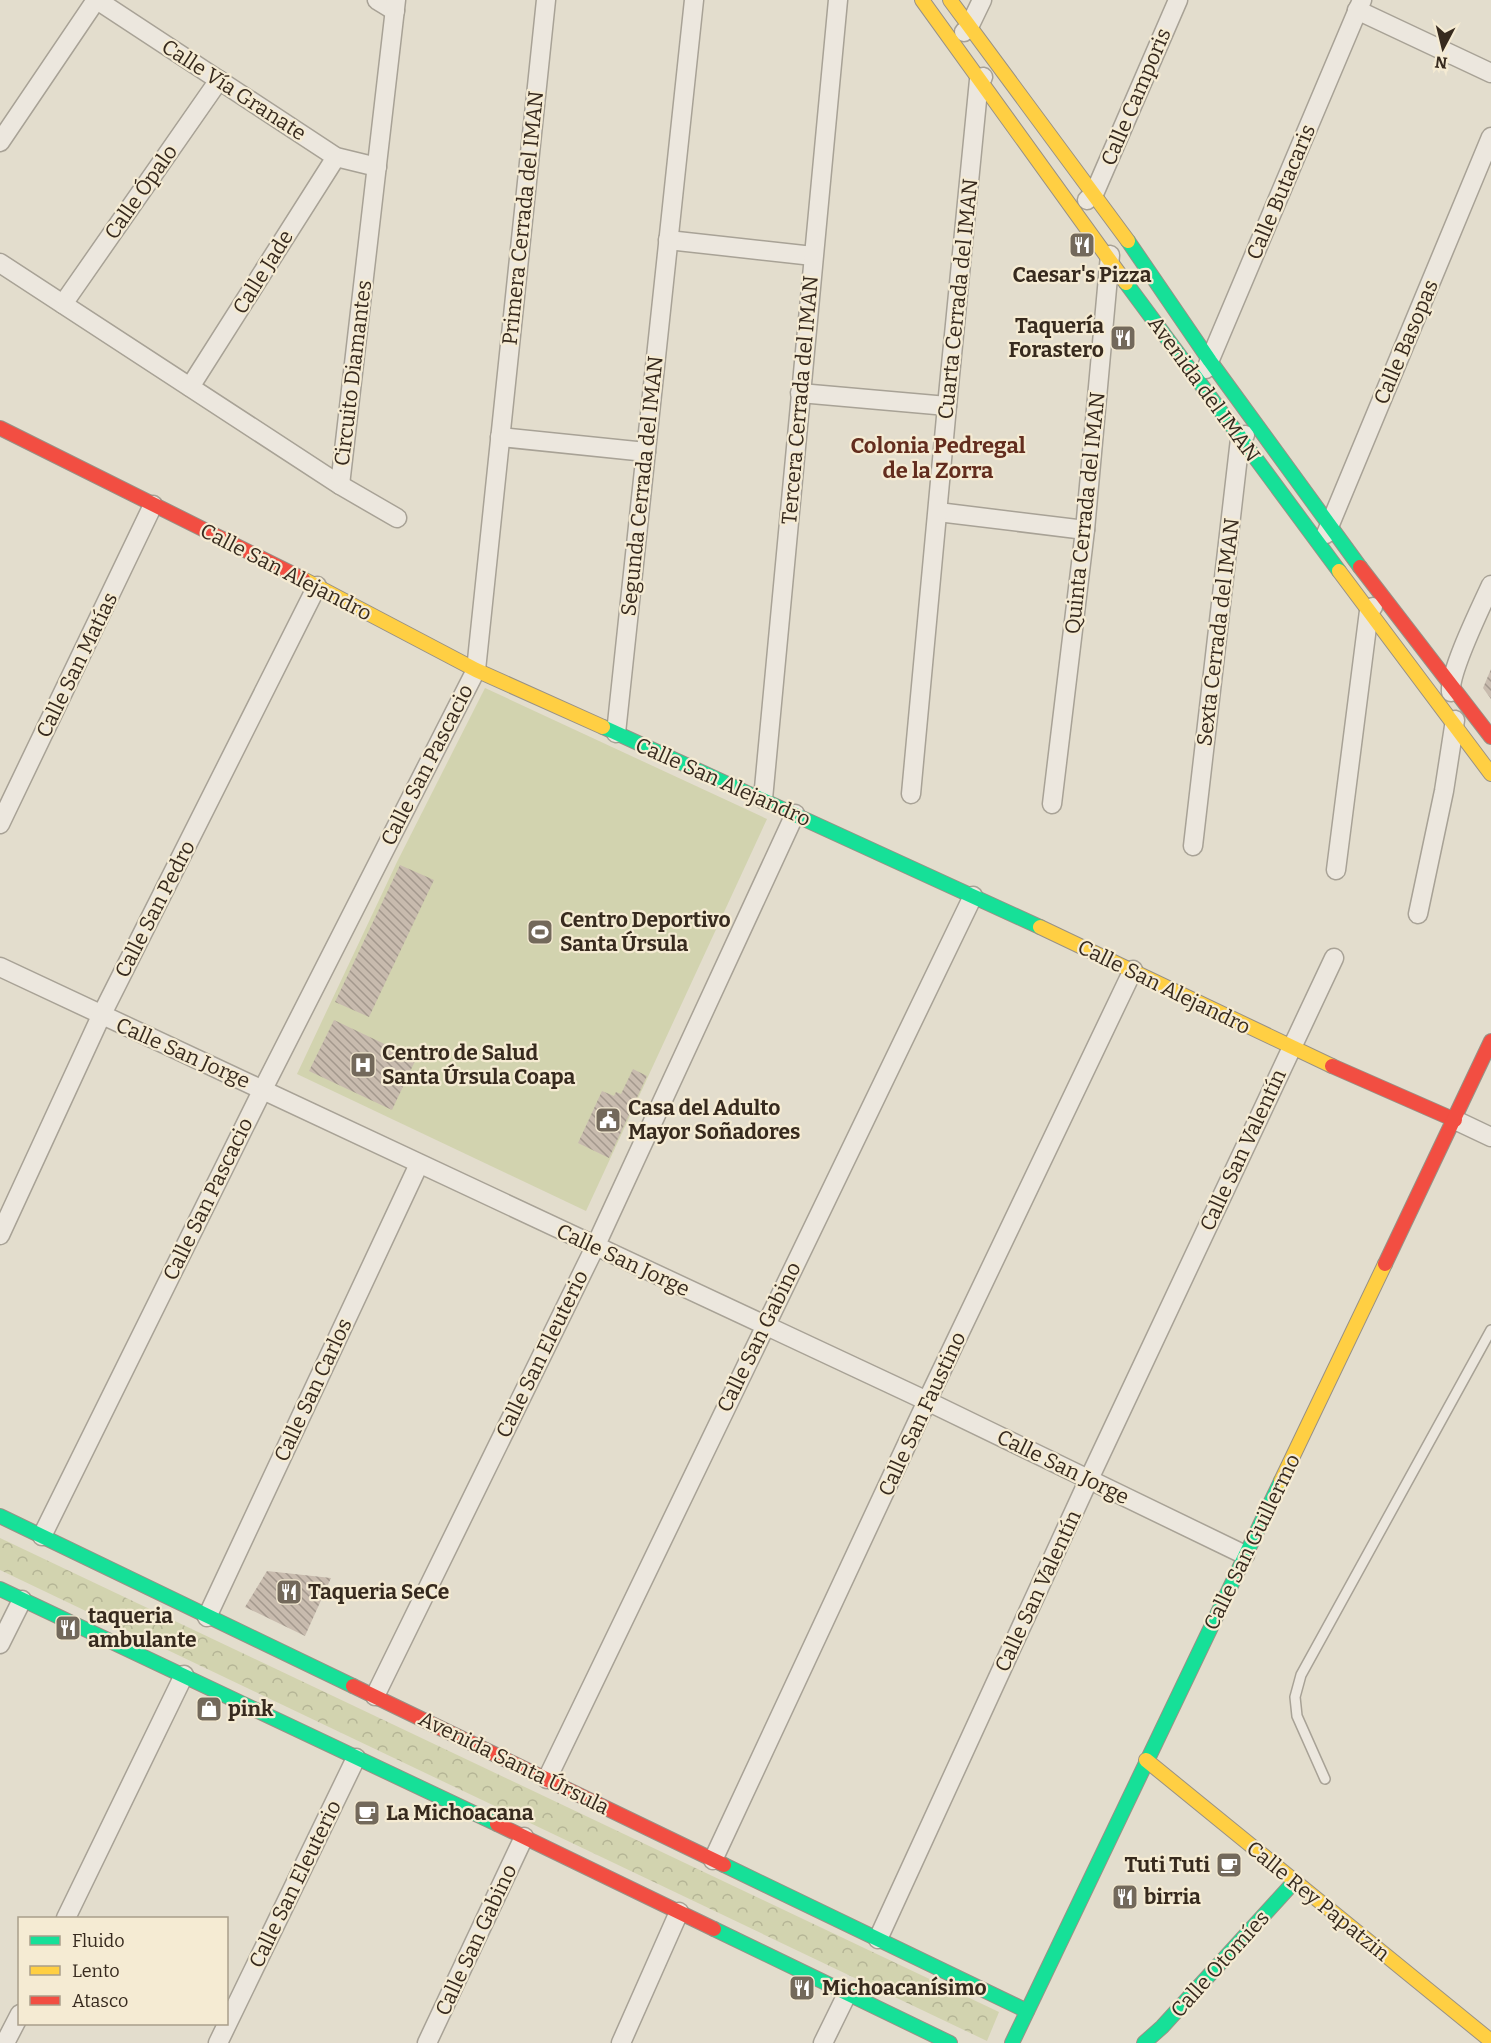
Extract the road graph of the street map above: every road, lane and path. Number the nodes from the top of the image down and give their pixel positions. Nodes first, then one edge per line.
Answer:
1 (96, 0) edge
2 (377, 0) edge
3 (546, 0) edge
4 (694, 0) edge
5 (838, 0) edge
6 (922, 0) edge
7 (950, 0) edge
8 (982, 0) edge
9 (1178, 0) edge
10 (1360, 5) edge
11 (395, 6) edge
12 (969, 27) junction
13 (952, 41) junction
14 (999, 64) junction
15 (1491, 73) edge
16 (219, 80) junction
17 (980, 80) junction
18 (1491, 137) edge
19 (0, 142) edge
20 (336, 157) junction
21 (377, 167) junction
22 (1094, 194) junction
23 (1074, 210) junction
24 (1113, 220) junction
25 (668, 240) junction
26 (813, 256) junction
27 (1110, 259) junction
28 (0, 263) edge
29 (63, 304) junction
30 (1210, 361) junction
31 (1200, 385) junction
32 (190, 387) junction
33 (800, 393) junction
34 (947, 406) junction
35 (1256, 426) junction
36 (0, 428) edge
37 (500, 437) junction
38 (1240, 439) junction
39 (646, 452) junction
40 (340, 485) junction
41 (153, 505) junction
42 (938, 512) junction
43 (397, 518) dead end
44 (1329, 526) junction
45 (1085, 530) junction
46 (1321, 546) junction
47 (1491, 585) edge
48 (318, 586) junction
49 (1384, 599) junction
50 (1369, 611) junction
51 (476, 670) junction
52 (1450, 684) junction
53 (1456, 724) junction
54 (616, 733) junction
55 (1491, 737) edge
56 (1491, 774) edge
57 (911, 794) dead end
58 (763, 800) junction
59 (1052, 804) dead end
60 (795, 814) junction
61 (0, 824) edge
62 (1193, 846) dead end
63 (1336, 870) dead end
64 (973, 896) junction
65 (1418, 914) dead end
66 (1334, 958) dead end
67 (0, 967) edge
68 (1133, 970) junction
69 (101, 1016) junction
70 (1491, 1041) edge
71 (1291, 1048) junction
72 (263, 1089) junction
73 (1455, 1120) junction
74 (1491, 1137) edge
75 (419, 1164) junction
76 (0, 1235) edge
77 (595, 1247) junction
78 (764, 1326) junction
79 (1491, 1330) edge
80 (927, 1401) junction
81 (1089, 1479) junction
82 (0, 1516) edge
83 (42, 1536) junction
84 (1245, 1555) junction
85 (0, 1589) edge
86 (22, 1600) junction
87 (207, 1617) junction
88 (0, 1644) edge
89 (184, 1675) junction
90 (375, 1696) junction
91 (356, 1758) junction
92 (1146, 1760) junction
93 (546, 1779) junction
94 (1325, 1779) dead end
95 (524, 1836) junction
96 (713, 1860) junction
97 (1294, 1882) junction
98 (679, 1912) junction
99 (66, 1917) edge
100 (878, 1940) junction
101 (847, 1994) junction
102 (1027, 2011) junction
103 (18, 2018) edge
104 (228, 2022) edge
105 (227, 2025) edge
106 (1491, 2041) edge
107 (6, 2043) edge
108 (218, 2043) edge
109 (427, 2043) edge
110 (621, 2043) edge
111 (823, 2043) edge
112 (950, 2043) edge
113 (1012, 2043) edge
114 (1144, 2043) edge

1 - 16 street, Calle Vía Granate
1 - 19 street
2 - 11 street
3 - 37 street, Primera Cerrada del IMAN
4 - 25 street, Segunda Cerrada del IMAN
5 - 26 street, Tercera Cerrada del IMAN
6 - 13 street, Avenida del IMAN
7 - 12 street, Avenida del IMAN
8 - 12 street
9 - 22 street, Calle Camporis
10 - 15 street
10 - 30 street, Calle Butacaris
11 - 21 street, Circuito Diamantes
12 - 13 street
12 - 14 street, Avenida del IMAN
13 - 17 street, Avenida del IMAN
14 - 17 street
14 - 22 street, Avenida del IMAN
16 - 20 street, Calle Vía Granate
16 - 29 street, Calle Ópalo
17 - 23 street, Avenida del IMAN
17 - 34 street, Cuarta Cerrada del IMAN
18 - 44 street, Calle Basopas
20 - 21 street, Calle Vía Granate
20 - 32 street, Calle Jade
21 - 40 street, Circuito Diamantes
22 - 23 street
22 - 24 street, Avenida del IMAN
23 - 27 street, Avenida del IMAN
24 - 27 street, Quinta Cerrada del IMAN
24 - 30 street, Avenida del IMAN
25 - 26 street
25 - 39 street, Segunda Cerrada del IMAN
26 - 33 street, Tercera Cerrada del IMAN
27 - 31 street, Avenida del IMAN
27 - 45 street, Quinta Cerrada del IMAN
28 - 29 street, Circuito Diamantes
29 - 32 street, Circuito Diamantes
30 - 31 street, Calle Butacaris
30 - 35 street, Avenida del IMAN
31 - 38 street, Avenida del IMAN
32 - 40 street, Circuito Diamantes
33 - 34 street
33 - 58 street, Tercera Cerrada del IMAN
34 - 42 street, Cuarta Cerrada del IMAN
35 - 38 street
35 - 44 street, Avenida del IMAN
36 - 41 street, Calle San Alejandro
37 - 39 street
37 - 51 street, Primera Cerrada del IMAN
38 - 46 street, Avenida del IMAN
38 - 62 street, Sexta Cerrada del IMAN
39 - 54 street, Segunda Cerrada del IMAN
40 - 43 street
41 - 48 street, Calle San Alejandro
41 - 61 street, Calle San Matías
42 - 45 street
42 - 57 street, Cuarta Cerrada del IMAN
44 - 46 street, Calle Basopas
44 - 49 street, Avenida del IMAN
45 - 59 street, Quinta Cerrada del IMAN
46 - 50 street, Avenida del IMAN
47 - 52 street
48 - 51 street, Calle San Alejandro
48 - 69 street, Calle San Pedro
49 - 50 street
49 - 52 street, Avenida del IMAN
50 - 53 street, Avenida del IMAN
50 - 63 street
51 - 54 street, Calle San Alejandro
51 - 72 street, Calle San Pascacio
52 - 53 street
52 - 55 street, Avenida del IMAN
53 - 56 street, Avenida del IMAN
53 - 65 street
54 - 58 street, Calle San Alejandro
58 - 60 street, Calle San Alejandro
60 - 64 street, Calle San Alejandro
60 - 77 street, Calle San Eleuterio
64 - 68 street, Calle San Alejandro
64 - 78 street, Calle San Gabino
66 - 71 street, Calle San Valentín
67 - 69 street, Calle San Jorge
68 - 71 street, Calle San Alejandro
68 - 80 street, Calle San Faustino
69 - 72 street, Calle San Jorge
69 - 76 street, Calle San Pedro
70 - 73 street, Calle San Guillermo
71 - 73 street, Calle San Alejandro
71 - 81 street, Calle San Valentín
72 - 75 street, Calle San Jorge
72 - 83 street, Calle San Pascacio
73 - 74 street
73 - 84 street, Calle San Guillermo
75 - 77 street, Calle San Jorge
75 - 87 street, Calle San Carlos
77 - 78 street, Calle San Jorge
77 - 90 street, Calle San Eleuterio
78 - 80 street, Calle San Jorge
78 - 93 street, Calle San Gabino
79 - 94 lane
80 - 81 street, Calle San Jorge
80 - 96 street, Calle San Faustino
81 - 84 street, Calle San Jorge
81 - 100 street, Calle San Valentín
82 - 83 street, Avenida Santa Úrsula
83 - 87 street, Avenida Santa Úrsula
84 - 92 street, Calle San Guillermo
85 - 86 street
86 - 88 street
86 - 89 street
87 - 90 street, Avenida Santa Úrsula
89 - 91 street
89 - 99 street
90 - 93 street, Avenida Santa Úrsula
91 - 95 street
91 - 104 street, Calle San Eleuterio
92 - 97 street, Calle Rey Papatzin
92 - 102 street, Calle San Guillermo
93 - 96 street, Avenida Santa Úrsula
95 - 98 street
95 - 109 street, Calle San Gabino
96 - 100 street, Avenida Santa Úrsula
97 - 106 street, Calle Rey Papatzin
97 - 114 street, Calle Otomíes
98 - 101 street
98 - 110 street
100 - 102 street, Avenida Santa Úrsula
101 - 111 street
101 - 112 street
102 - 113 street, Calle San Guillermo
103 - 107 street
105 - 108 street, Calle San Eleuterio

